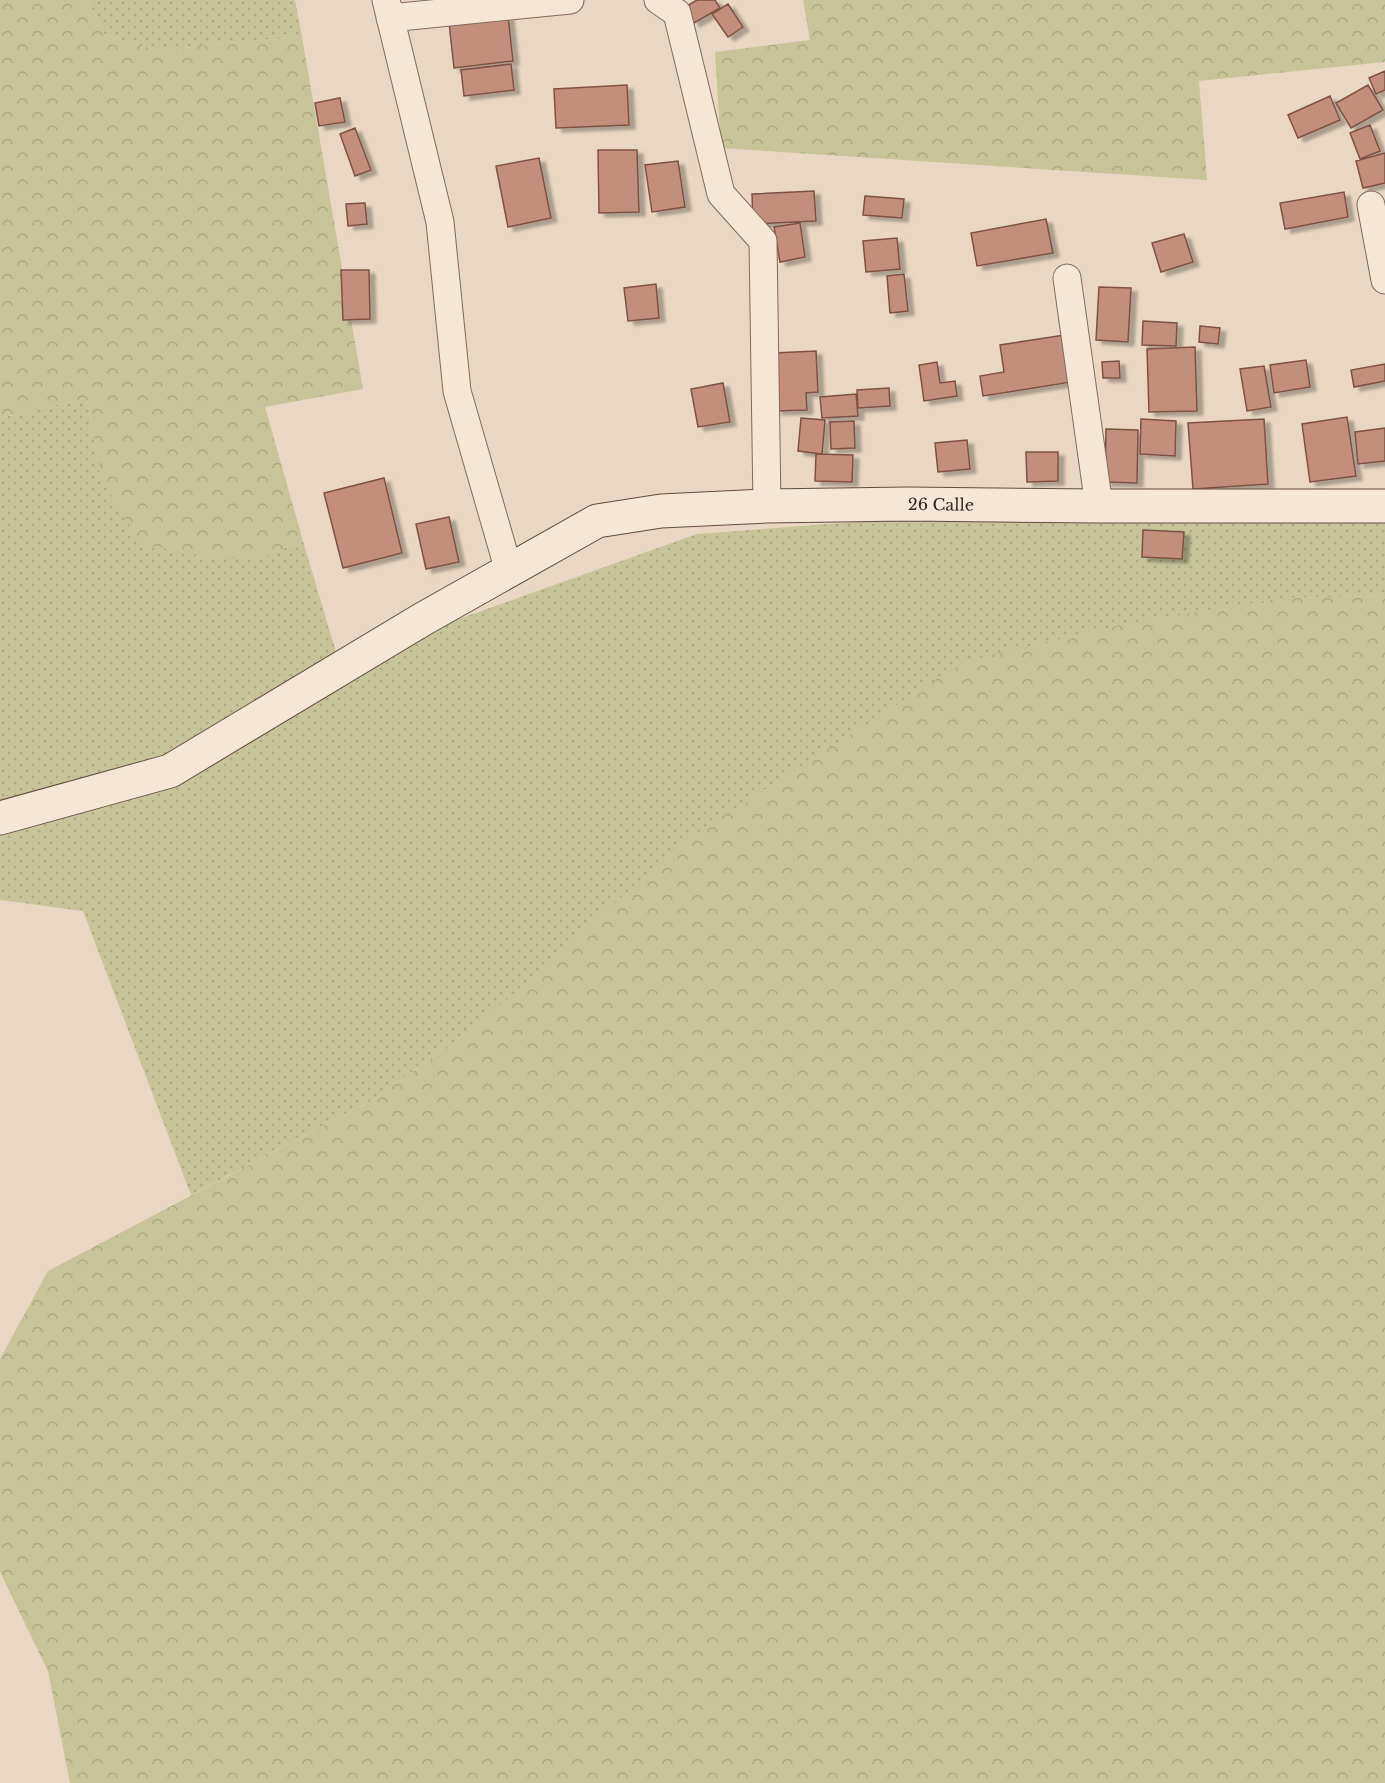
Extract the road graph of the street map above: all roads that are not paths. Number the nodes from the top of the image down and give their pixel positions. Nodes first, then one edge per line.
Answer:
1 (570, 0) edge
2 (658, 0) edge
3 (388, 9) edge
4 (1371, 205) dead end
5 (1067, 278) dead end
6 (1385, 280) edge
7 (767, 506) junction
8 (1099, 506) junction
9 (1385, 506) edge
10 (508, 571) junction
11 (0, 818) edge

1 - 3 street
2 - 7 street
3 - 10 street
4 - 6 street
5 - 8 street
7 - 8 street, 26 Calle
7 - 10 street, 26 Calle
8 - 9 street, 26 Calle
10 - 11 street, 26 Calle

